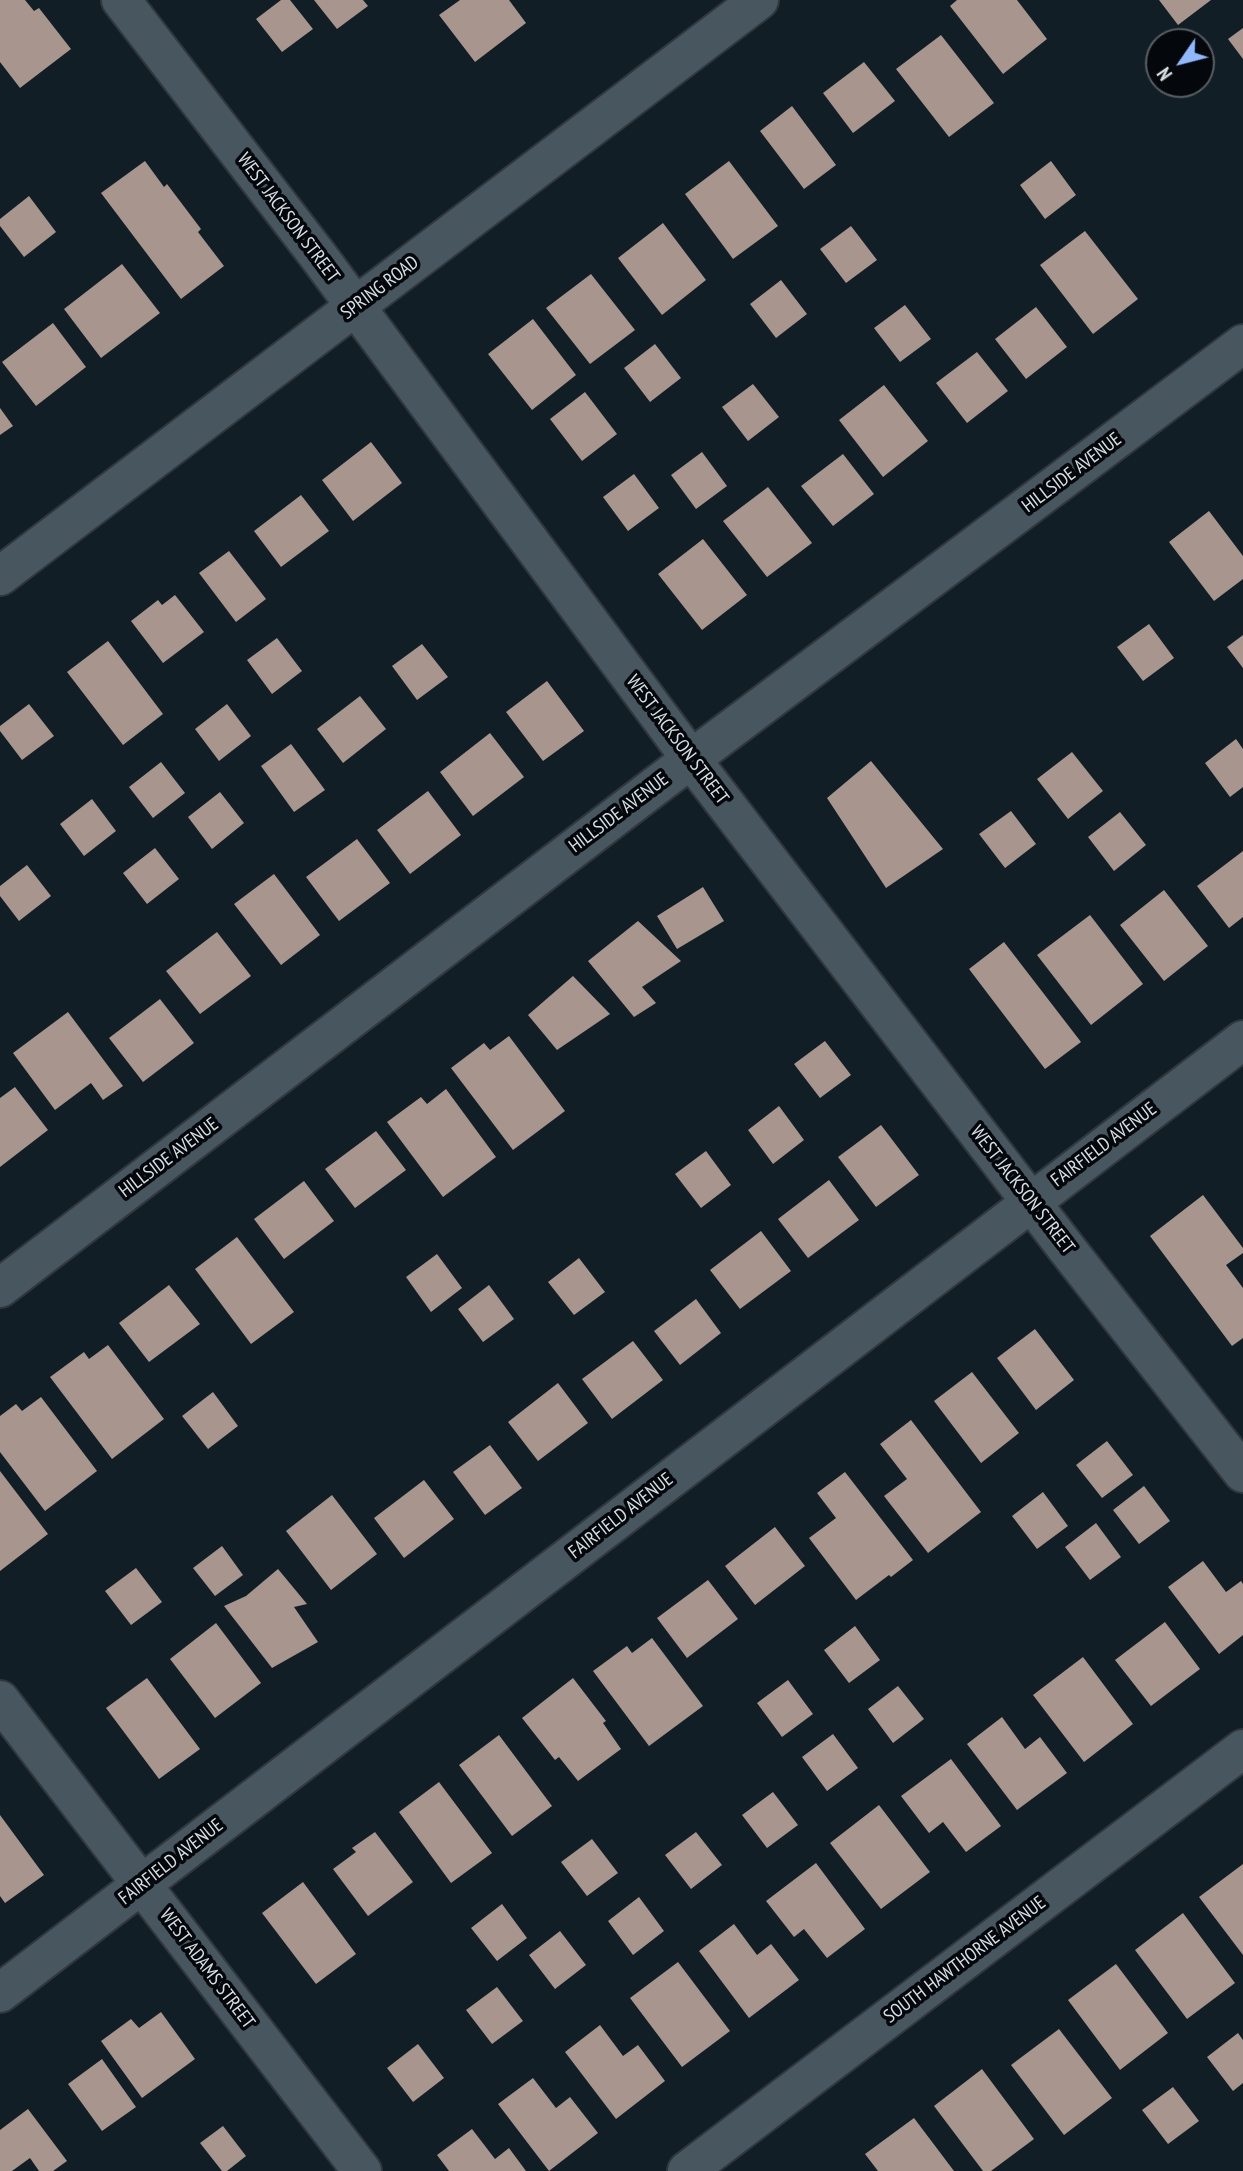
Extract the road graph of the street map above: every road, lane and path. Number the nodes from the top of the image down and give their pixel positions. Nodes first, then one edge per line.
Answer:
1 (121, 0) edge
2 (759, 0) edge
3 (356, 307) junction
4 (1243, 345) edge
5 (0, 576) edge
6 (691, 759) junction
7 (1243, 1040) edge
8 (1031, 1201) junction
9 (0, 1288) edge
10 (1243, 1473) edge
11 (0, 1700) edge
12 (1243, 1749) edge
13 (142, 1884) junction
14 (0, 1993) edge
15 (362, 2171) edge
16 (687, 2171) edge

1 - 3 street, WEST JACKSON STREET
2 - 3 street, SPRING ROAD
3 - 5 street, SPRING ROAD
3 - 6 street, WEST JACKSON STREET
4 - 6 street, HILLSIDE AVENUE
6 - 8 street, WEST JACKSON STREET
6 - 9 street, HILLSIDE AVENUE
7 - 8 street, FAIRFIELD AVENUE
8 - 10 street, WEST JACKSON STREET
8 - 13 street, FAIRFIELD AVENUE
11 - 13 street, WEST ADAMS STREET
12 - 16 street, SOUTH HAWTHORNE AVENUE
13 - 14 street, FAIRFIELD AVENUE
13 - 15 street, WEST ADAMS STREET

